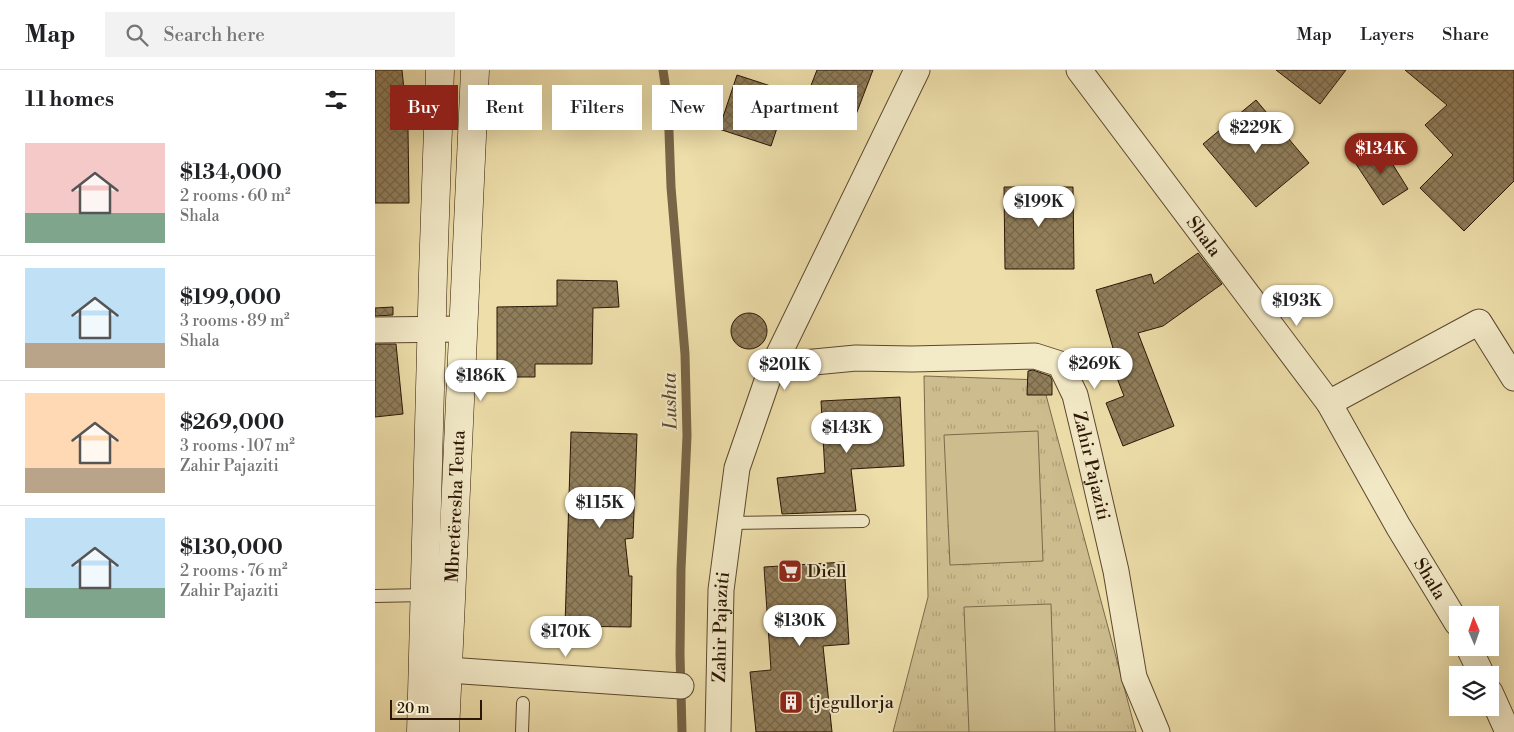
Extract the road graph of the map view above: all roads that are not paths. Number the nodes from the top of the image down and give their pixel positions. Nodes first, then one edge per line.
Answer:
1 (440, 70) edge
2 (475, 70) edge
3 (917, 70) edge
4 (1079, 70) edge
5 (463, 329) junction
6 (375, 330) edge
7 (431, 330) junction
8 (775, 362) junction
9 (1514, 378) edge
10 (1329, 403) junction
11 (863, 521) dead end
12 (730, 523) junction
13 (425, 595) junction
14 (375, 596) edge
15 (1449, 610) edge
16 (447, 670) junction
17 (681, 686) dead end
18 (523, 703) dead end
19 (1499, 712) edge
20 (421, 732) edge
21 (445, 732) edge
22 (522, 732) edge
23 (718, 732) edge
24 (1157, 732) edge
25 (1508, 732) edge

1 - 7 main road, Mbretëresha Teuta
2 - 5 main road, Mbretëresha Teuta
3 - 8 street, Zahir Pajaziti
4 - 10 street, Shala
5 - 7 street
5 - 16 main road, Mbretëresha Teuta
6 - 7 street
7 - 13 main road, Mbretëresha Teuta
8 - 12 street, Zahir Pajaziti
8 - 24 street, Zahir Pajaziti
9 - 10 street
10 - 15 street, Shala
11 - 12 lane
12 - 23 street, Zahir Pajaziti
13 - 14 lane
13 - 20 main road, Mbretëresha Teuta
16 - 17 street
16 - 21 main road, Mbretëresha Teuta
18 - 22 lane
19 - 25 street

